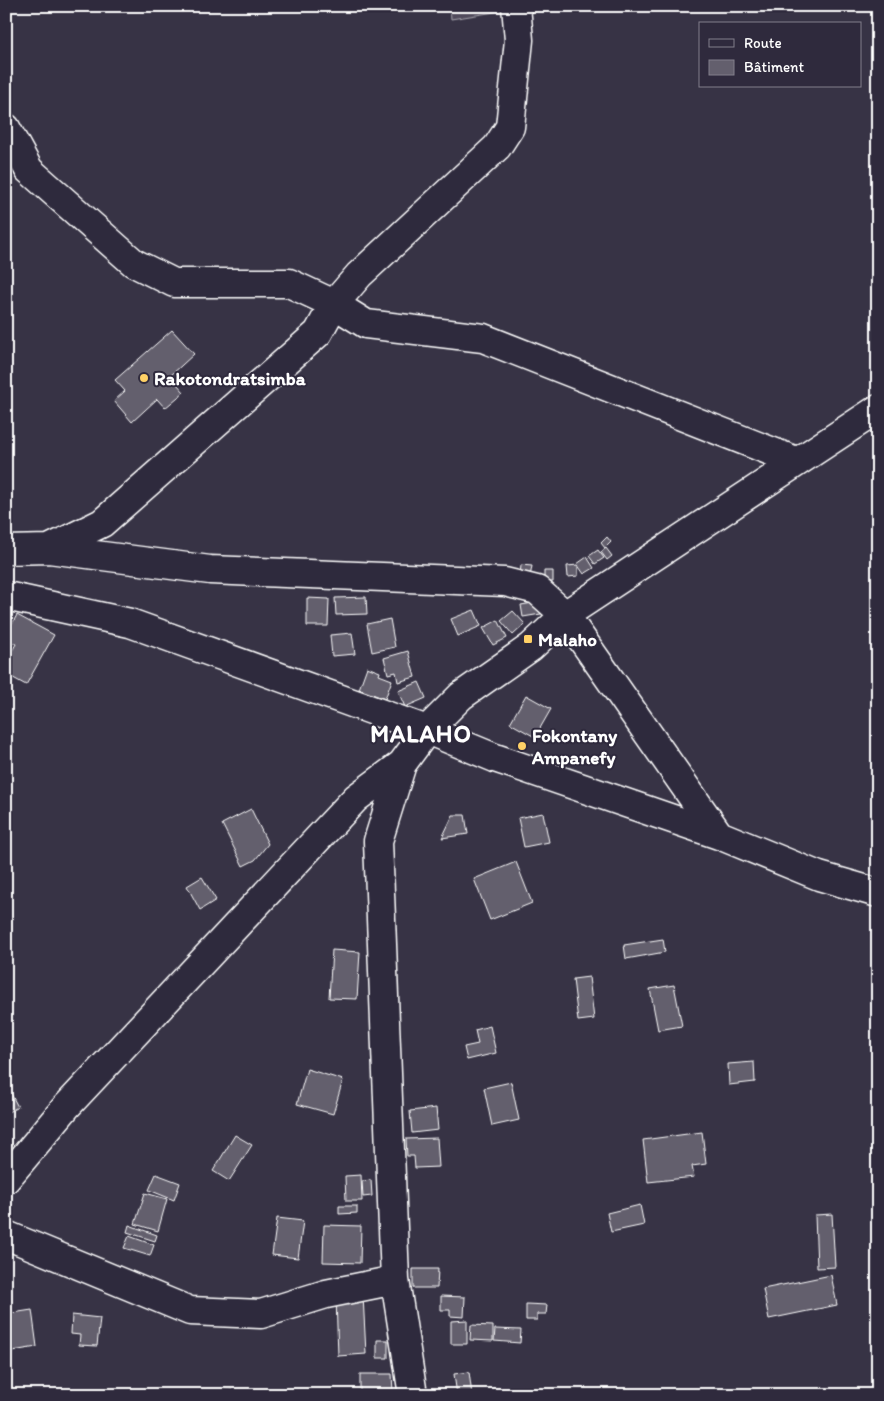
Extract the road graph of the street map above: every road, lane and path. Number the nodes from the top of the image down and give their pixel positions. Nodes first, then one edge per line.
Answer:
1 (516, 6) edge
2 (6, 128) edge
3 (334, 304) junction
4 (876, 416) edge
5 (796, 462) junction
6 (49, 549) junction
7 (6, 550) edge
8 (6, 596) edge
9 (565, 615) junction
10 (427, 730) junction
11 (402, 764) junction
12 (719, 835) junction
13 (878, 893) edge
14 (6, 1179) edge
15 (6, 1235) edge
16 (395, 1280) junction
17 (413, 1395) edge

1 - 3 street
2 - 3 street
3 - 5 street
3 - 6 street
4 - 5 street
5 - 9 street
6 - 7 street
6 - 9 street
8 - 10 street
9 - 10 street
9 - 12 street
10 - 11 street
10 - 12 street
11 - 14 street
11 - 16 street
12 - 13 street
15 - 16 street
16 - 17 street

